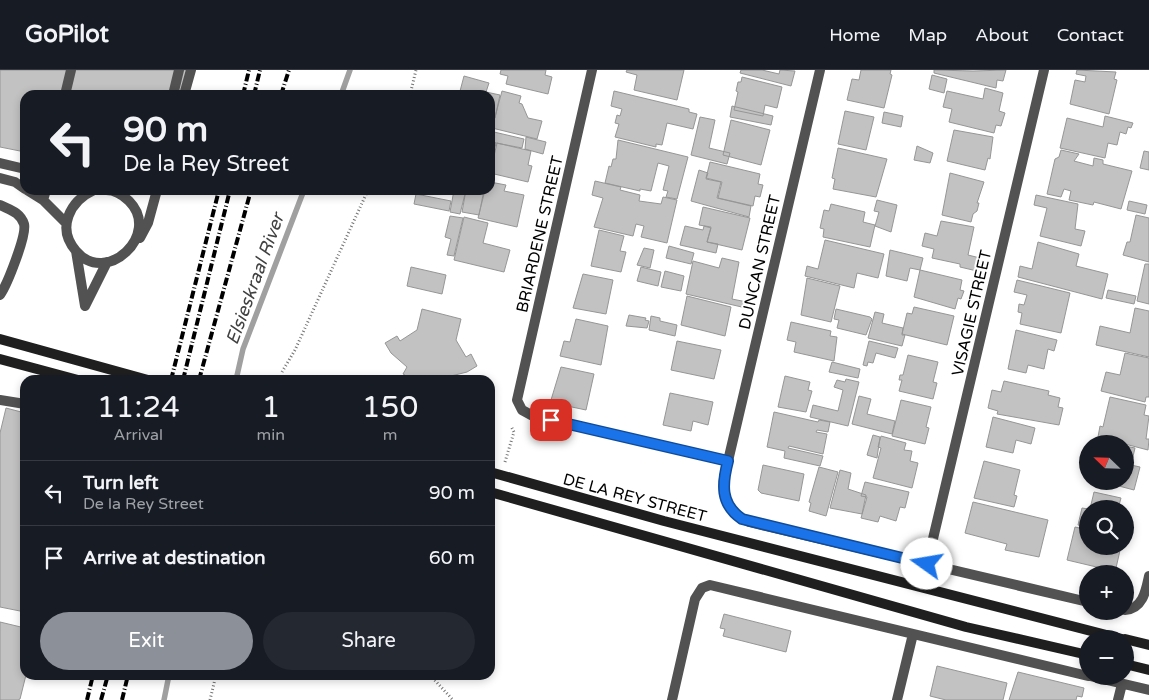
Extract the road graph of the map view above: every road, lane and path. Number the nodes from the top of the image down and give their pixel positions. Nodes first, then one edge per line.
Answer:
1 (71, 70) edge
2 (179, 70) edge
3 (191, 70) edge
4 (416, 70) edge
5 (592, 70) edge
6 (820, 70) edge
7 (1044, 70) edge
8 (66, 90) edge
9 (174, 90) edge
10 (185, 90) edge
11 (411, 90) edge
12 (0, 163) edge
13 (20, 168) edge
14 (0, 178) edge
15 (20, 185) edge
16 (44, 195) edge
17 (83, 195) edge
18 (123, 195) edge
19 (148, 195) edge
20 (156, 195) edge
21 (366, 195) edge
22 (0, 205) edge
23 (139, 220) junction
24 (66, 222) junction
25 (134, 245) junction
26 (76, 251) junction
27 (107, 262) junction
28 (0, 295) edge
29 (0, 340) edge
30 (0, 359) edge
31 (282, 372) dead end
32 (59, 375) edge
33 (130, 375) edge
34 (0, 400) edge
35 (20, 403) edge
36 (511, 426) dead end
37 (728, 461) junction
38 (505, 463) dead end
39 (495, 473) edge
40 (495, 493) edge
41 (927, 564) junction
42 (1149, 576) edge
43 (1079, 600) edge
44 (1134, 608) edge
45 (1088, 630) edge
46 (913, 634) junction
47 (1134, 642) edge
48 (1149, 645) edge
49 (1079, 653) edge
50 (1134, 666) edge
51 (1149, 670) edge
52 (1079, 674) edge
53 (215, 680) edge
54 (434, 680) edge
55 (1122, 685) edge
56 (1126, 685) edge
57 (1149, 690) edge
58 (210, 700) edge
59 (452, 700) edge
60 (672, 700) edge
61 (897, 700) edge
62 (1118, 700) edge

1 - 8 street
2 - 9 street
3 - 10 street
4 - 11 path
5 - 37 street, BRIARDENE STREET
6 - 37 street, DUNCAN STREET
7 - 41 street, VISAGIE STREET
12 - 13 street
14 - 15 street
16 - 24 street
17 - 24 street
18 - 23 street
19 - 23 street
20 - 25 street
21 - 31 path
22 - 28 street
23 - 25 street
24 - 26 street
25 - 27 street
26 - 27 street
26 - 27 street
29 - 33 main road
30 - 32 main road
34 - 35 street
36 - 38 path
37 - 41 street, DE LA REY STREET
39 - 45 main road, DE LA REY STREET
40 - 49 main road, DE LA REY STREET
41 - 43 street, DE LA REY STREET
42 - 44 street
46 - 52 street
46 - 60 street
46 - 61 street
47 - 48 main road, DE LA REY STREET
50 - 51 main road
53 - 58 path
54 - 59 path
55 - 62 street
56 - 57 street

